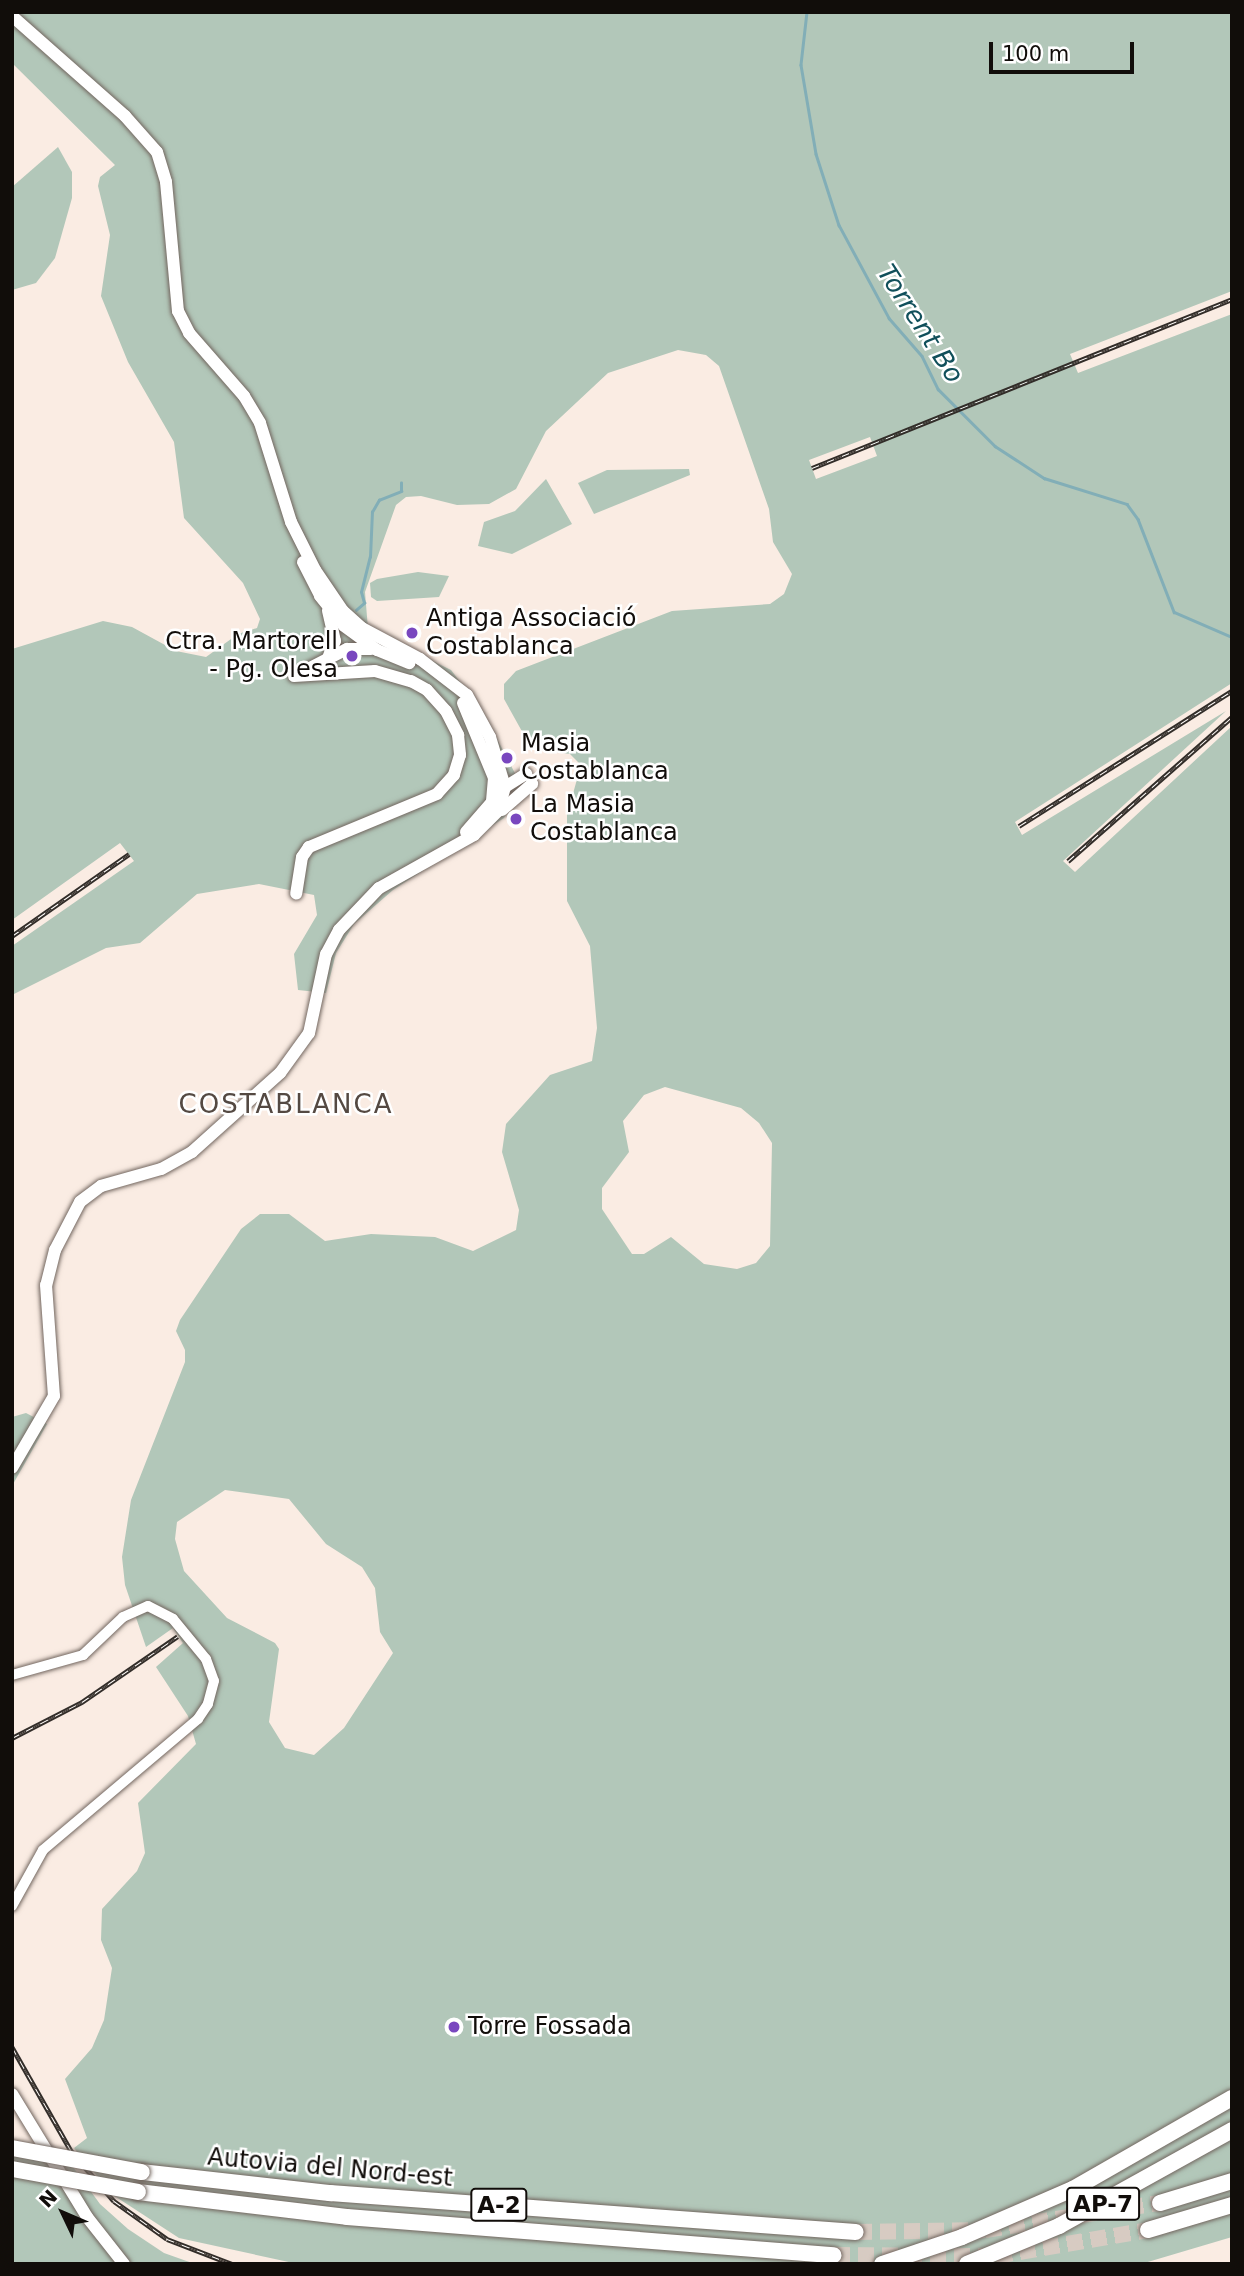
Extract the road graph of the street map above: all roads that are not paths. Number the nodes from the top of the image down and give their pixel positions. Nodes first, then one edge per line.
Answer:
1 (12, 16) edge
2 (291, 522) junction
3 (326, 606) junction
4 (343, 611) junction
5 (351, 633) junction
6 (335, 641) junction
7 (376, 644) junction
8 (347, 649) junction
9 (326, 660) junction
10 (329, 674) junction
11 (453, 684) junction
12 (487, 756) junction
13 (505, 787) junction
14 (519, 791) junction
15 (490, 813) junction
16 (296, 894) dead end
17 (12, 1468) edge
18 (12, 1675) edge
19 (12, 1906) edge
20 (12, 2094) edge
21 (1232, 2098) edge
22 (1232, 2130) edge
23 (12, 2148) edge
24 (12, 2169) edge
25 (1232, 2181) edge
26 (1160, 2203) tunnel mouth
27 (1232, 2205) edge
28 (1148, 2230) tunnel mouth
29 (856, 2232) tunnel mouth
30 (834, 2255) tunnel mouth
31 (124, 2264) edge
32 (882, 2264) edge
33 (967, 2264) edge

1 - 2 main road
2 - 3 main road
2 - 4 main road
3 - 5 main road
3 - 6 main road
4 - 5 main road
4 - 7 main road
5 - 6 main road
5 - 7 main road
5 - 8 main road
6 - 9 main road
7 - 8 main road
7 - 11 main road
8 - 9 main road
9 - 10 main road
9 - 10 main road
10 - 16 main road
11 - 12 main road
11 - 13 main road
12 - 13 main road
12 - 15 main road
13 - 14 main road
13 - 14 main road
13 - 15 main road
14 - 15 main road
15 - 17 main road
18 - 19 street
20 - 31 main road
21 - 32 highway, AP-7
22 - 33 highway, AP-7
23 - 29 highway, Autovia del Nord-est / A-2, bridge
24 - 30 highway, Autovia del Nord-est / A-2, bridge
25 - 26 highway
27 - 28 highway

